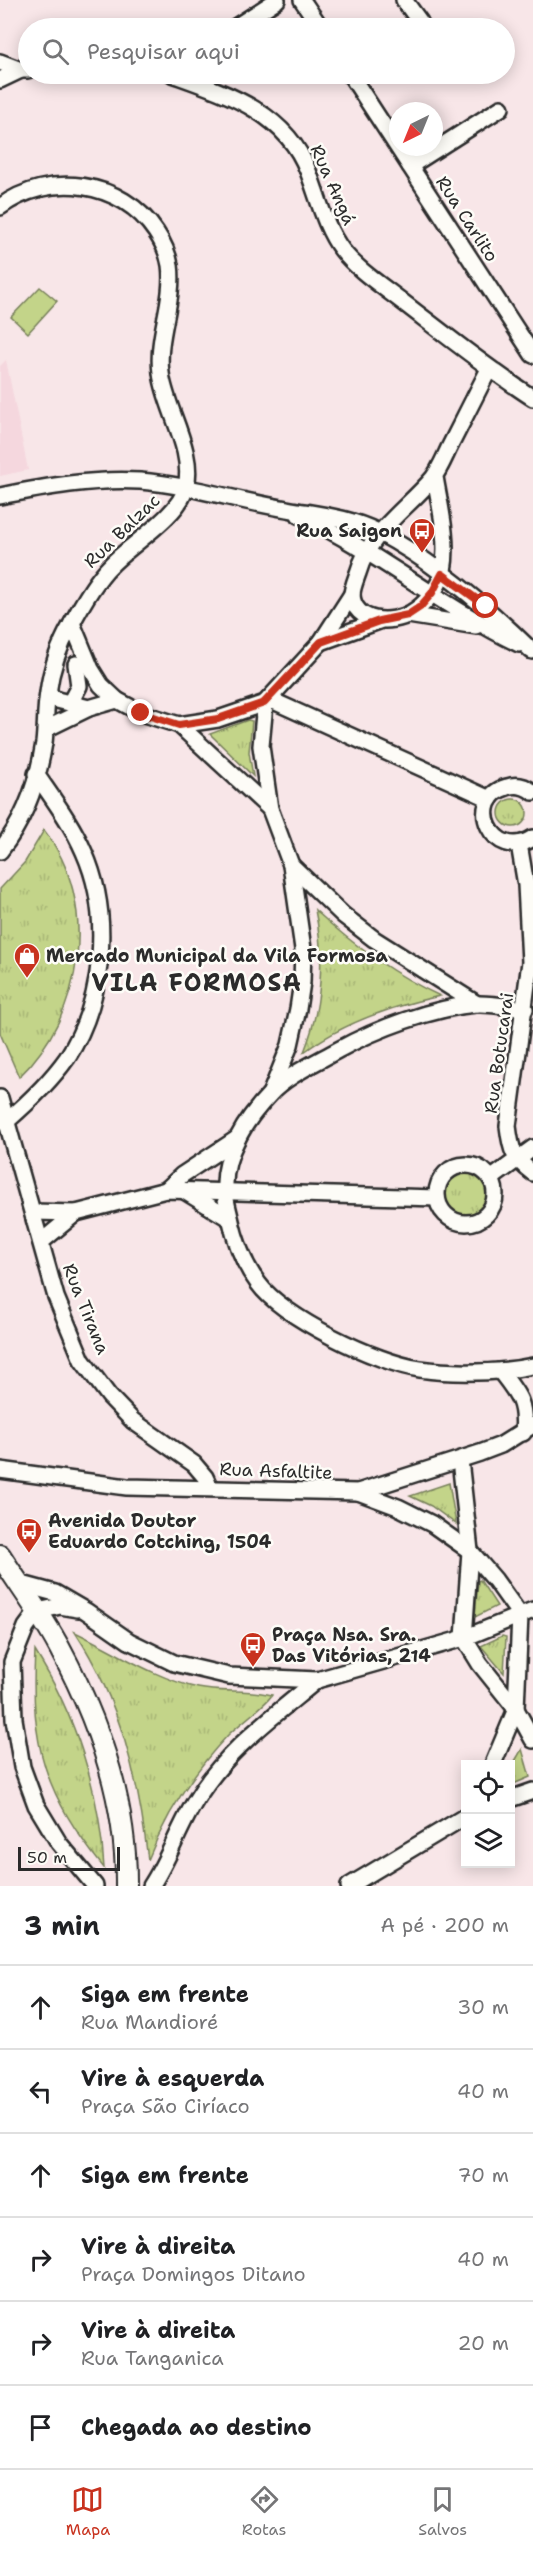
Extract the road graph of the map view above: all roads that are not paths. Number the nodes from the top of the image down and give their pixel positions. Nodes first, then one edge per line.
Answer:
1 (277, 0) edge
2 (302, 0) edge
3 (404, 0) edge
4 (249, 18) edge
5 (314, 18) edge
6 (417, 18) edge
7 (0, 62) edge
8 (18, 68) edge
9 (18, 73) edge
10 (0, 80) edge
11 (198, 84) edge
12 (357, 84) edge
13 (501, 108) dead end
14 (410, 166) junction
15 (0, 207) edge
16 (533, 355) edge
17 (489, 369) junction
18 (533, 398) edge
19 (435, 477) junction
20 (186, 487) junction
21 (0, 496) edge
22 (286, 509) junction
23 (379, 532) junction
24 (367, 551) junction
25 (442, 574) junction
26 (432, 593) junction
27 (352, 594) junction
28 (408, 615) junction
29 (379, 621) junction
30 (72, 623) junction
31 (483, 627) junction
32 (321, 642) junction
33 (533, 651) edge
34 (55, 663) junction
35 (76, 664) junction
36 (91, 669) junction
37 (48, 694) junction
38 (117, 700) junction
39 (267, 701) junction
40 (70, 703) junction
41 (89, 708) junction
42 (179, 725) junction
43 (46, 729) junction
44 (36, 774) junction
45 (533, 792) edge
46 (490, 799) junction
47 (270, 809) junction
48 (529, 840) edge
49 (0, 851) edge
50 (291, 865) junction
51 (477, 1004) junction
52 (525, 1009) junction
53 (271, 1092) junction
54 (0, 1098) edge
55 (7, 1121) junction
56 (238, 1138) junction
57 (533, 1148) edge
58 (516, 1160) junction
59 (533, 1173) edge
60 (492, 1178) junction
61 (166, 1190) junction
62 (183, 1190) junction
63 (225, 1192) junction
64 (437, 1198) junction
65 (34, 1212) junction
66 (76, 1213) junction
67 (230, 1219) junction
68 (41, 1242) junction
69 (533, 1366) edge
70 (500, 1371) junction
71 (528, 1429) edge
72 (460, 1460) junction
73 (2, 1472) edge
74 (210, 1488) junction
75 (357, 1492) junction
76 (470, 1551) junction
77 (0, 1555) edge
78 (18, 1583) junction
79 (86, 1611) junction
80 (37, 1612) junction
81 (527, 1613) edge
82 (464, 1638) junction
83 (317, 1680) junction
84 (516, 1709) junction
85 (533, 1740) edge
86 (495, 1760) edge
87 (533, 1791) edge
88 (515, 1797) edge
89 (461, 1815) edge
90 (376, 1868) junction
91 (95, 1886) edge
92 (126, 1886) edge
93 (152, 1886) edge
94 (349, 1886) edge
95 (369, 1886) edge

1 - 4 street
2 - 5 street
3 - 6 street
7 - 8 street
9 - 10 street
11 - 17 street, Rua Angá
12 - 14 street, Rua Carlito
13 - 14 street
14 - 16 street, Rua Carlito
15 - 20 street
17 - 18 street, Rua Angá
17 - 19 street
19 - 23 street
19 - 25 street
20 - 21 street
20 - 22 street
20 - 30 street, Rua Balzac
22 - 23 street
22 - 24 street
23 - 24 street
23 - 25 street
24 - 26 street
24 - 27 street
25 - 26 street
25 - 33 street
26 - 28 street
26 - 31 street
27 - 29 street
27 - 32 street
28 - 29 street
28 - 31 street
29 - 32 street
30 - 34 street, Rua Balzac
30 - 36 street
31 - 33 street
32 - 39 street
34 - 35 street
34 - 37 street, Rua Balzac
35 - 36 street
35 - 40 street
36 - 38 street
37 - 40 street
37 - 43 street, Rua Balzac
38 - 41 street
38 - 42 street
39 - 42 street
39 - 46 street
39 - 47 street
40 - 41 street
41 - 43 street
42 - 47 street
43 - 44 street, Rua Balzac
44 - 49 street, Rua Balzac
44 - 55 street
45 - 46 street
46 - 48 street
47 - 50 street
48 - 52 street, Rua Botucarai
50 - 51 street
50 - 53 street
51 - 52 street
51 - 53 street
52 - 58 street, Rua Botucarai
53 - 56 street
54 - 55 street, Rua Tirana
55 - 65 street, Rua Tirana
56 - 61 street
56 - 63 street
57 - 58 street
58 - 59 street
58 - 60 street
60 - 64 street
60 - 64 street
61 - 62 street
61 - 66 street
62 - 63 street
62 - 67 street
63 - 64 street
63 - 67 street
65 - 66 street
65 - 68 street, Rua Tirana
66 - 68 street
67 - 70 street
68 - 74 street, Rua Tirana
69 - 70 street
70 - 71 street
71 - 72 street, Rua Asfaltite
72 - 75 street, Rua Asfaltite
72 - 76 street
73 - 74 street, Rua Asfaltite
74 - 75 street, Rua Asfaltite
75 - 76 street
76 - 81 street
76 - 82 street
77 - 78 main road
78 - 79 street
78 - 80 main road
79 - 80 street
79 - 83 street
80 - 91 street
80 - 92 main road
81 - 82 street
81 - 84 street
82 - 83 street
82 - 84 street
83 - 93 street
84 - 85 street
84 - 86 street
87 - 88 street
89 - 90 street
90 - 94 street
90 - 95 street

